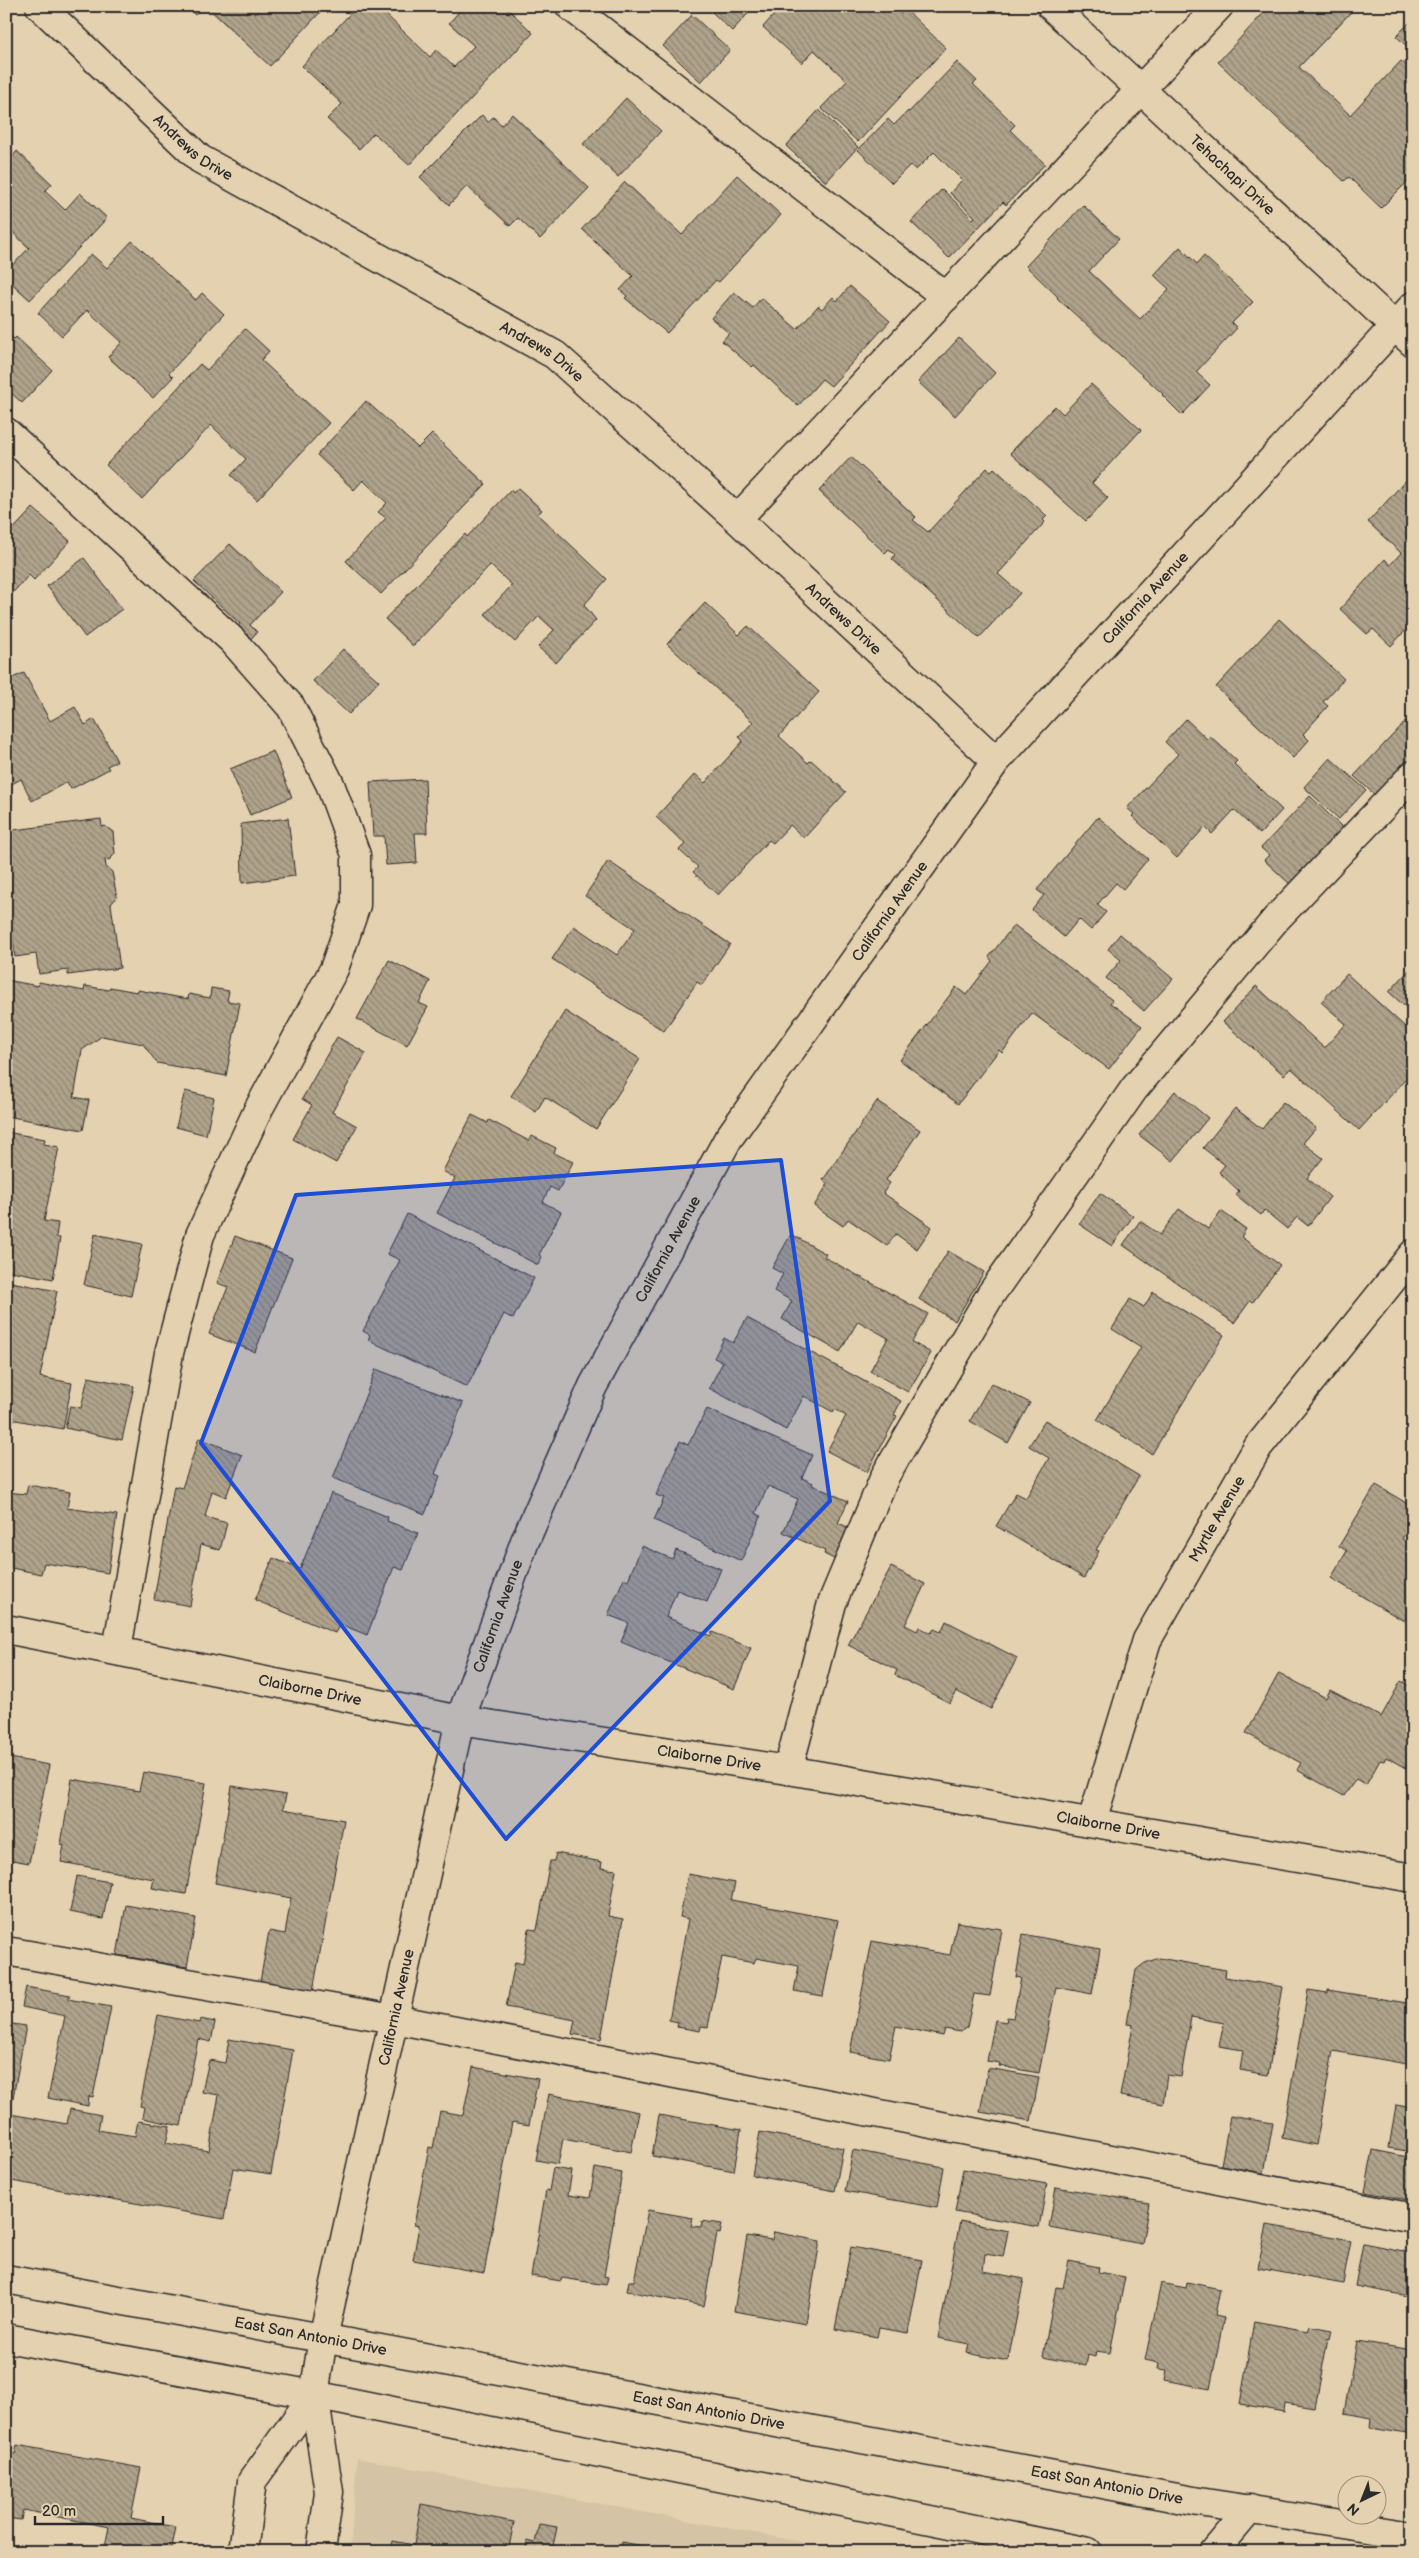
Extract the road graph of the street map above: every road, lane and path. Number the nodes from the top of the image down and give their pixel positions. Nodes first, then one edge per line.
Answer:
1 (40, 6) edge
2 (570, 6) edge
3 (1051, 6) edge
4 (1219, 6) edge
5 (1141, 90) junction
6 (946, 297) junction
7 (1413, 306) edge
8 (1403, 334) edge
9 (6, 432) edge
10 (737, 519) junction
11 (996, 761) junction
12 (1413, 775) edge
13 (1413, 1254) edge
14 (6, 1628) edge
15 (117, 1649) junction
16 (460, 1720) junction
17 (788, 1770) junction
18 (1092, 1821) junction
19 (1411, 1871) edge
20 (6, 1951) edge
21 (394, 2019) junction
22 (1413, 2218) edge
23 (6, 2278) edge
24 (6, 2338) edge
25 (323, 2338) junction
26 (314, 2395) junction
27 (1250, 2509) junction
28 (1413, 2535) edge
29 (243, 2552) edge
30 (321, 2552) edge
31 (1088, 2552) edge
32 (1214, 2552) edge

1 - 10 street, Andrews Drive
2 - 6 street
3 - 5 street, Tehachapi Drive
4 - 5 street
5 - 6 street
5 - 8 street, Tehachapi Drive
6 - 10 street
7 - 8 street, California Avenue
8 - 11 street, California Avenue
9 - 15 street
10 - 11 street, Andrews Drive
11 - 16 street, California Avenue
12 - 17 street
13 - 18 street, Myrtle Avenue
14 - 15 street, Claiborne Drive
15 - 16 street, Claiborne Drive
16 - 17 street, Claiborne Drive
16 - 21 street, California Avenue
17 - 18 street, Claiborne Drive
18 - 19 street, Claiborne Drive
20 - 21 street
21 - 22 street
21 - 25 street, California Avenue
23 - 25 street, East San Antonio Drive
24 - 26 street
25 - 26 street, California Avenue
25 - 27 street, East San Antonio Drive
26 - 29 street, California Avenue
26 - 30 street, California Avenue
26 - 31 street
27 - 28 street, East San Antonio Drive
27 - 32 street

